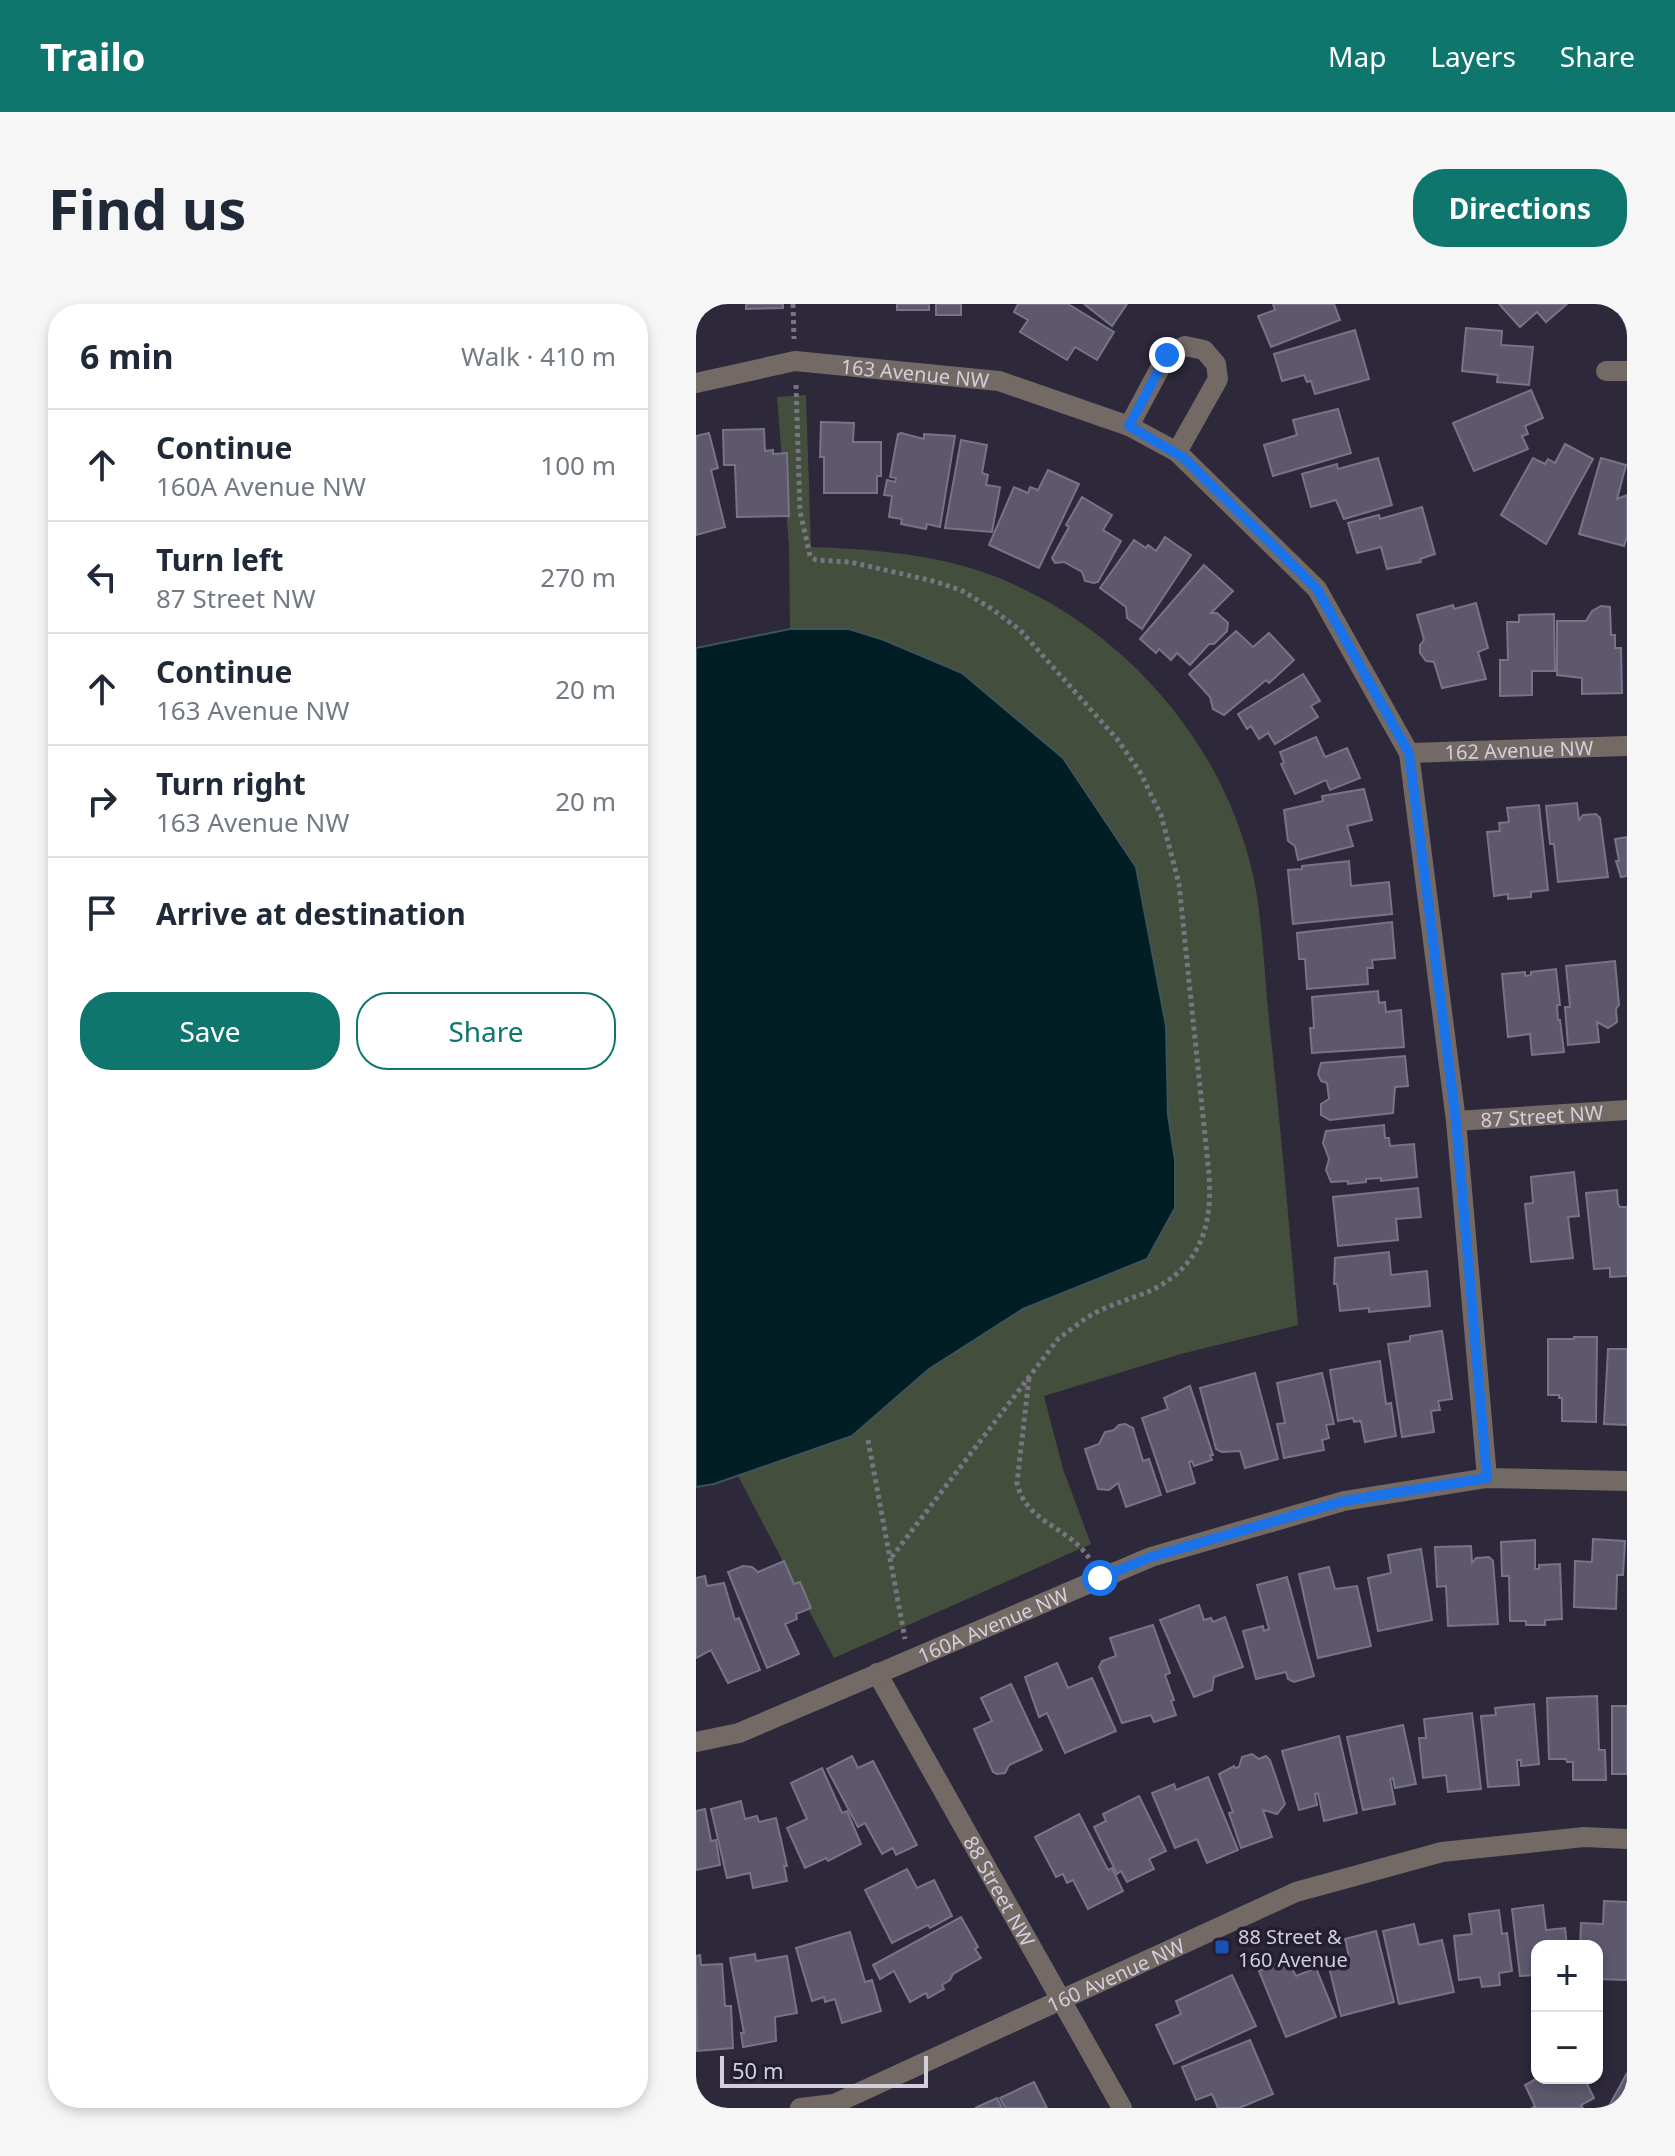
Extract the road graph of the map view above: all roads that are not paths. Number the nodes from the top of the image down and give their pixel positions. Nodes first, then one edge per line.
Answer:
1 (1606, 371) dead end
2 (1627, 371) edge
3 (696, 383) edge
4 (1129, 426) junction
5 (1180, 455) junction
6 (1627, 746) edge
7 (1409, 753) junction
8 (1627, 1110) edge
9 (1456, 1121) junction
10 (1487, 1478) junction
11 (1627, 1481) edge
12 (877, 1673) junction
13 (696, 1742) edge
14 (1627, 1839) edge
15 (1063, 2000) junction
16 (800, 2108) edge
17 (1122, 2108) edge

1 - 2 street
3 - 4 street, 163 Avenue NW
4 - 5 street, 163 Avenue NW
4 - 5 street
5 - 7 street, 87 Street NW
6 - 7 street, 162 Avenue NW
7 - 9 street, 87 Street NW
8 - 9 street, 87 Street NW
9 - 10 street, 87 Street NW
10 - 11 street, 160A Avenue NW
10 - 12 street, 160A Avenue NW
12 - 13 street, 160A Avenue NW
12 - 15 street, 88 Street NW
14 - 15 street, 160 Avenue NW
15 - 16 street, 160 Avenue NW
15 - 17 street, 88 Street NW

